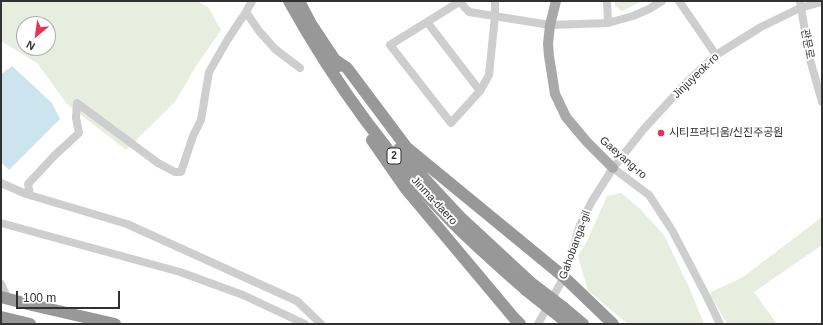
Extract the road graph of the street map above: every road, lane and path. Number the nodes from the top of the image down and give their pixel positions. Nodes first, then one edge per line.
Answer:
1 (252, 1) edge
2 (289, 1) edge
3 (299, 1) edge
4 (459, 1) edge
5 (495, 1) edge
6 (556, 1) edge
7 (607, 1) edge
8 (662, 1) edge
9 (679, 1) edge
10 (822, 2) edge
11 (800, 5) edge
12 (246, 12) junction
13 (495, 16) junction
14 (427, 22) junction
15 (608, 23) junction
16 (550, 25) junction
17 (716, 54) junction
18 (334, 60) junction
19 (300, 68) dead end
20 (480, 91) junction
21 (348, 95) junction
22 (822, 102) edge
23 (613, 168) junction
24 (1, 183) edge
25 (30, 195) junction
26 (1, 223) edge
27 (564, 277) junction
28 (1, 284) edge
29 (528, 286) junction
30 (4, 298) edge
31 (1, 317) edge
32 (564, 317) edge
33 (516, 322) edge
34 (30, 324) edge
35 (115, 324) edge
36 (305, 324) edge
37 (321, 324) edge
38 (538, 324) edge
39 (583, 324) edge
40 (613, 324) edge
41 (720, 324) edge

1 - 12 street
2 - 21 highway, Jinma-daero / 2
3 - 18 highway, Jinma-daero / 2
4 - 13 street
4 - 14 street
5 - 13 street
6 - 16 main road, Gaeyang-ro
7 - 15 street
8 - 15 street
9 - 17 street
10 - 11 street, Jinjuyeok-ro
11 - 17 street, Jinjuyeok-ro
11 - 22 street, 관문로
12 - 19 street
12 - 25 street
13 - 16 street
13 - 20 street
14 - 20 street
14 - 20 street
15 - 16 street
16 - 23 main road, Gaeyang-ro
17 - 23 street, Jinjuyeok-ro
18 - 27 highway
18 - 29 highway, Jinma-daero / 2
21 - 29 highway, Jinma-daero / 2
21 - 33 highway
23 - 27 street, Gahobanga-gil
23 - 41 street, Gaeyang-ro
24 - 25 street
25 - 37 street
26 - 36 street
27 - 38 street, Gahobanga-gil
27 - 40 highway
28 - 30 street
29 - 32 highway, 2, bridge
30 - 35 highway
31 - 34 highway
32 - 39 highway, 2

